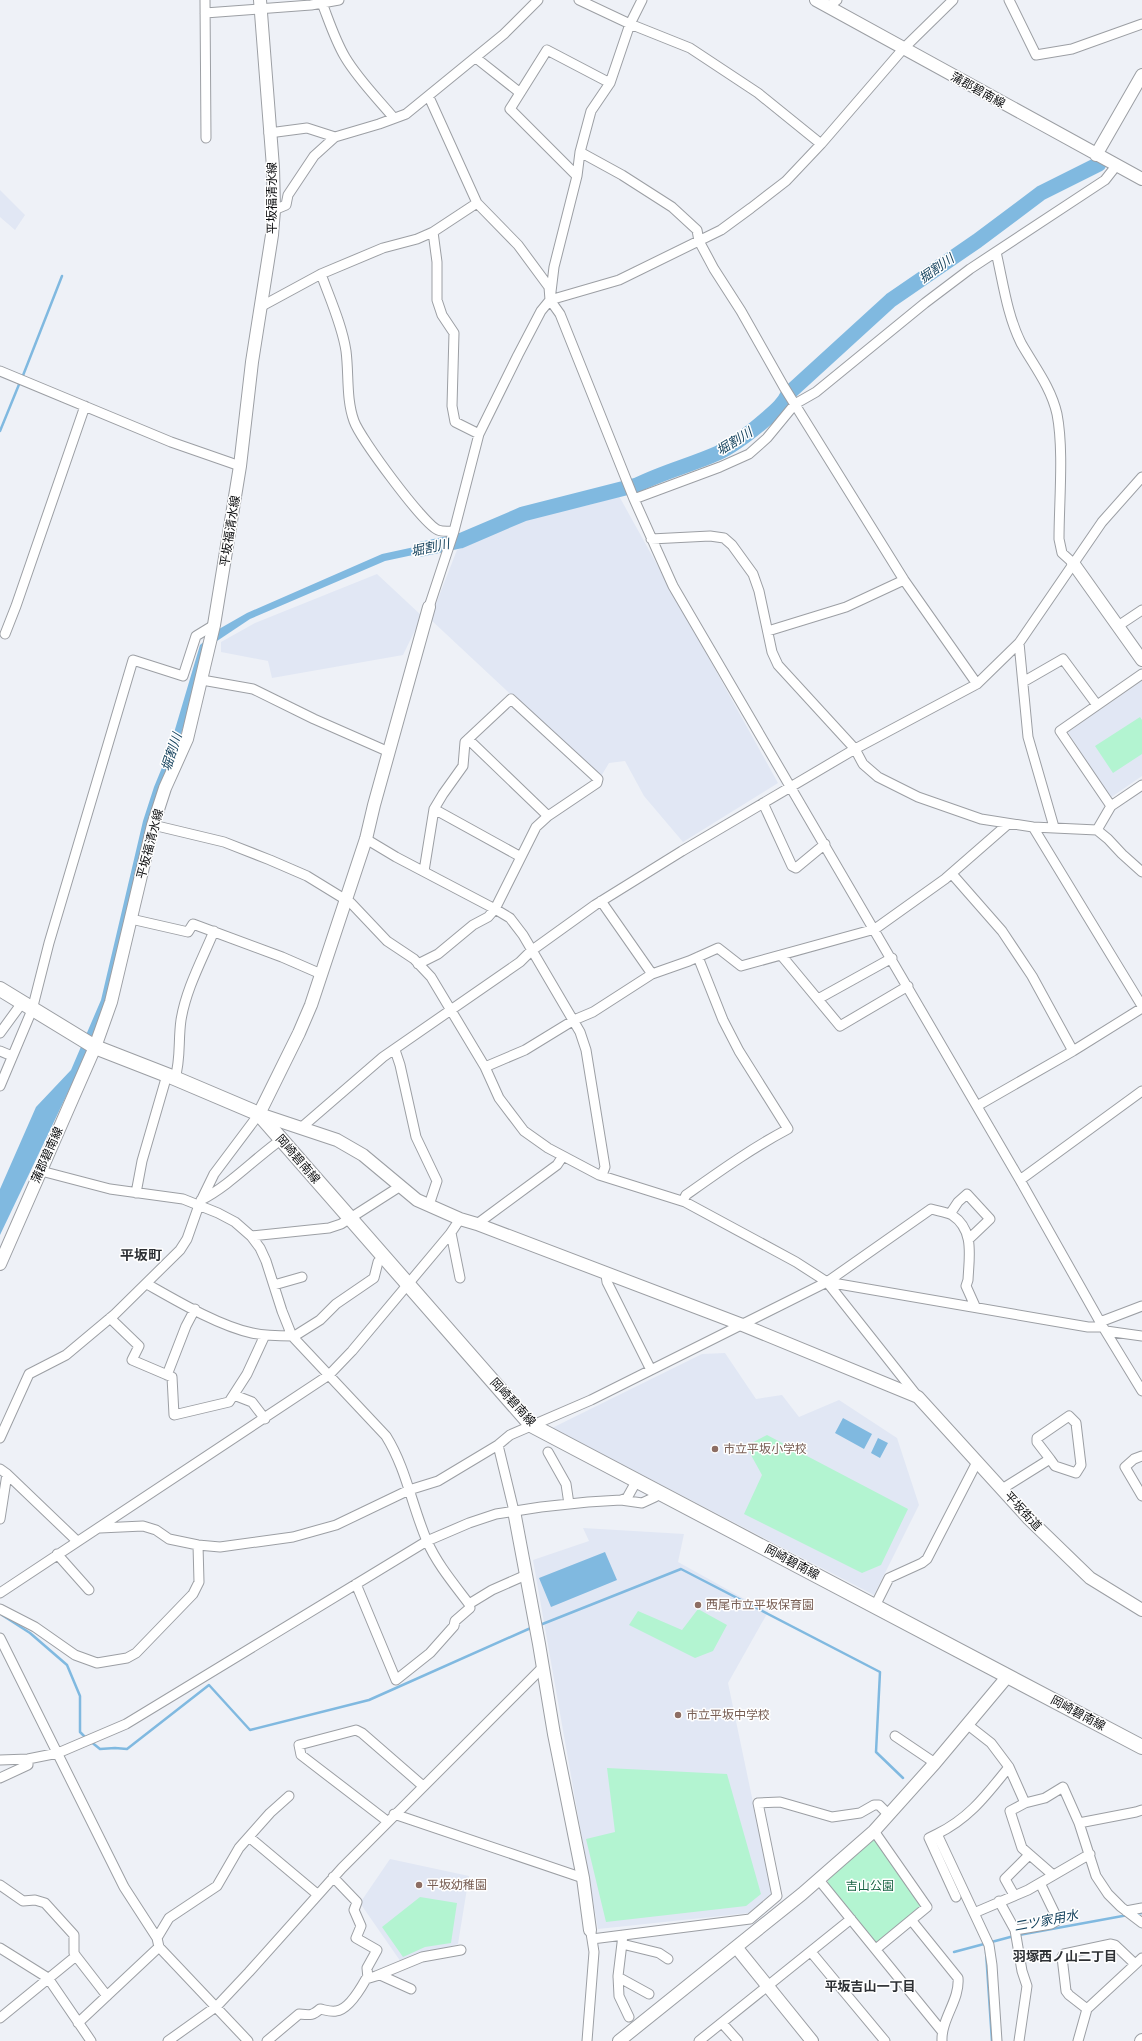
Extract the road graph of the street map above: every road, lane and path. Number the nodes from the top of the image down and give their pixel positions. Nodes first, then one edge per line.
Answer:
1 (205, 0) edge
2 (339, 0) edge
3 (538, 0) edge
4 (579, 0) edge
5 (642, 0) edge
6 (816, 0) edge
7 (953, 0) edge
8 (1009, 0) edge
9 (322, 3) junction
10 (833, 4) edge
11 (260, 5) edge
12 (205, 13) junction
13 (630, 24) junction
14 (1142, 24) edge
15 (903, 48) junction
16 (476, 58) junction
17 (1142, 74) edge
18 (610, 83) junction
19 (519, 92) junction
20 (429, 97) junction
21 (393, 117) junction
22 (269, 133) junction
23 (334, 137) junction
24 (206, 138) dead end
25 (821, 144) junction
26 (580, 152) junction
27 (1096, 155) junction
28 (1116, 166) junction
29 (577, 176) junction
30 (1142, 179) edge
31 (477, 203) junction
32 (274, 210) junction
33 (433, 232) junction
34 (699, 241) junction
35 (996, 252) junction
36 (320, 274) junction
37 (550, 300) junction
38 (262, 306) junction
39 (0, 371) edge
40 (795, 404) junction
41 (86, 406) junction
42 (479, 434) junction
43 (240, 466) junction
44 (1142, 477) edge
45 (634, 499) junction
46 (454, 531) junction
47 (651, 539) junction
48 (1073, 563) junction
49 (904, 580) junction
50 (429, 607) joint
51 (1142, 610) edge
52 (214, 625) junction
53 (1118, 626) junction
54 (768, 631) junction
55 (5, 634) dead end
56 (1019, 644) junction
57 (1142, 660) edge
58 (1142, 674) edge
59 (202, 680) junction
60 (1023, 682) junction
61 (977, 684) junction
62 (1097, 705) junction
63 (468, 739) junction
64 (855, 749) junction
65 (389, 752) junction
66 (1142, 785) edge
67 (791, 786) junction
68 (763, 803) junction
69 (1111, 806) junction
70 (434, 809) junction
71 (548, 816) junction
72 (1008, 824) junction
73 (153, 825) junction
74 (1033, 827) junction
75 (1054, 827) junction
76 (1097, 830) junction
77 (366, 839) junction
78 (825, 844) junction
79 (521, 857) junction
80 (424, 871) junction
81 (1142, 872) edge
82 (952, 874) junction
83 (346, 900) junction
84 (601, 901) junction
85 (495, 909) junction
86 (131, 918) junction
87 (875, 929) junction
88 (214, 931) junction
89 (530, 951) junction
90 (781, 955) junction
91 (698, 957) junction
92 (892, 958) junction
93 (418, 964) junction
94 (321, 974) junction
95 (652, 974) junction
96 (908, 986) junction
97 (0, 989) edge
98 (818, 999) junction
99 (27, 1007) junction
100 (1142, 1007) edge
101 (452, 1010) junction
102 (574, 1020) junction
103 (0, 1033) edge
104 (91, 1044) junction
105 (395, 1050) junction
106 (1074, 1050) junction
107 (0, 1051) edge
108 (12, 1056) junction
109 (485, 1067) junction
110 (171, 1077) junction
111 (0, 1086) edge
112 (1142, 1091) edge
113 (977, 1106) junction
114 (259, 1114) junction
115 (302, 1127) junction
116 (282, 1139) junction
117 (563, 1156) junction
118 (41, 1171) junction
119 (602, 1175) junction
120 (1020, 1180) junction
121 (399, 1187) junction
122 (136, 1193) junction
123 (683, 1201) junction
124 (200, 1202) junction
125 (428, 1205) junction
126 (950, 1214) junction
127 (350, 1219) junction
128 (460, 1219) junction
129 (477, 1224) junction
130 (451, 1233) junction
131 (251, 1236) junction
132 (969, 1239) junction
133 (384, 1258) junction
134 (0, 1264) edge
135 (606, 1275) junction
136 (302, 1277) dead end
137 (460, 1278) dead end
138 (827, 1282) junction
139 (147, 1284) junction
140 (406, 1284) junction
141 (274, 1285) junction
142 (975, 1306) junction
143 (1142, 1306) edge
144 (195, 1309) junction
145 (110, 1318) junction
146 (740, 1324) junction
147 (1103, 1327) junction
148 (265, 1335) junction
149 (1142, 1336) edge
150 (292, 1337) junction
151 (651, 1370) junction
152 (167, 1375) junction
153 (329, 1375) junction
154 (1142, 1391) edge
155 (234, 1395) junction
156 (918, 1397) junction
157 (264, 1419) junction
158 (531, 1425) junction
159 (0, 1438) edge
160 (498, 1445) junction
161 (548, 1452) dead end
162 (1142, 1456) edge
163 (1050, 1459) junction
164 (977, 1462) junction
165 (4, 1471) edge
166 (637, 1480) junction
167 (1002, 1489) junction
168 (409, 1490) junction
169 (658, 1492) junction
170 (1142, 1496) edge
171 (621, 1500) junction
172 (570, 1504) junction
173 (514, 1511) junction
174 (0, 1519) edge
175 (100, 1528) junction
176 (77, 1541) junction
177 (427, 1541) junction
178 (198, 1545) junction
179 (57, 1554) junction
180 (526, 1575) junction
181 (356, 1584) junction
182 (89, 1590) dead end
183 (0, 1593) edge
184 (469, 1604) junction
185 (875, 1606) junction
186 (0, 1609) edge
187 (1142, 1610) edge
188 (0, 1638) edge
189 (543, 1667) junction
190 (1007, 1677) junction
191 (968, 1725) junction
192 (895, 1736) dead end
193 (1142, 1747) edge
194 (58, 1752) junction
195 (28, 1759) junction
196 (0, 1760) edge
197 (936, 1763) junction
198 (1009, 1766) junction
199 (0, 1778) edge
200 (423, 1786) junction
201 (289, 1796) dead end
202 (1025, 1803) junction
203 (1142, 1810) edge
204 (394, 1814) junction
205 (888, 1815) junction
206 (387, 1821) junction
207 (1079, 1823) junction
208 (874, 1831) junction
209 (249, 1837) junction
210 (1090, 1854) junction
211 (1029, 1855) junction
212 (1053, 1875) junction
213 (333, 1878) junction
214 (583, 1878) junction
215 (819, 1880) junction
216 (1040, 1883) junction
217 (0, 1885) edge
218 (317, 1894) junction
219 (1014, 1896) junction
220 (999, 1901) junction
221 (1142, 1908) edge
222 (1126, 1911) junction
223 (974, 1913) junction
224 (851, 1919) junction
225 (912, 1921) junction
226 (1142, 1922) edge
227 (1015, 1930) junction
228 (591, 1934) junction
229 (622, 1940) junction
230 (158, 1943) junction
231 (736, 1947) junction
232 (0, 1948) edge
233 (876, 1949) junction
234 (461, 1950) dead end
235 (811, 1952) junction
236 (76, 1956) junction
237 (668, 1959) dead end
238 (1139, 1961) edge
239 (380, 1975) junction
240 (618, 1977) junction
241 (48, 1978) junction
242 (368, 1978) junction
243 (767, 1987) junction
244 (411, 1989) dead end
245 (650, 1994) dead end
246 (107, 1996) junction
247 (217, 2006) junction
248 (1087, 2009) junction
249 (629, 2017) dead end
250 (0, 2018) edge
251 (78, 2023) junction
252 (722, 2023) junction
253 (941, 2030) junction
254 (91, 2041) edge
255 (168, 2041) edge
256 (248, 2041) edge
257 (267, 2041) edge
258 (587, 2041) edge
259 (619, 2041) edge
260 (699, 2041) edge
261 (738, 2041) edge
262 (812, 2041) edge
263 (885, 2041) edge
264 (942, 2041) edge
265 (997, 2041) edge
266 (1019, 2041) edge
267 (1078, 2041) edge

1 - 12 street
2 - 9 street
3 - 16 street
4 - 13 street
5 - 13 street
6 - 10 street, 蒲郡碧南線
7 - 15 street
8 - 14 street
9 - 11 street
9 - 21 street
10 - 15 street, 蒲郡碧南線
11 - 12 street
11 - 22 street, 平坂福清水線
12 - 24 street
13 - 18 street
13 - 25 street
15 - 25 street
15 - 27 street, 蒲郡碧南線
16 - 19 street
16 - 20 street
17 - 27 street
18 - 19 street
18 - 26 street
19 - 29 street
20 - 21 street
20 - 31 street
21 - 23 street
22 - 23 street
22 - 32 street, 平坂福清水線
23 - 32 street
25 - 34 street
26 - 29 street
26 - 34 street
27 - 28 street, 蒲郡碧南線
28 - 30 street, 蒲郡碧南線
28 - 35 street
29 - 37 street
31 - 33 street
31 - 37 street
32 - 38 street, 平坂福清水線
33 - 36 street
33 - 42 street
34 - 37 street
34 - 40 street
35 - 40 street
35 - 48 street
36 - 38 street
36 - 46 street
37 - 42 street
37 - 45 street
38 - 43 street, 平坂福清水線
39 - 41 street
40 - 45 street
40 - 49 street
41 - 43 street
41 - 55 street
42 - 46 street
43 - 52 street, 平坂福清水線
44 - 48 street
45 - 47 street
46 - 50 street
47 - 54 street
47 - 67 street
48 - 53 street
48 - 56 street
49 - 54 street
49 - 61 street
50 - 65 street
51 - 53 street
52 - 59 street, 平坂福清水線
52 - 99 street
53 - 57 street
54 - 64 street
56 - 60 street
56 - 61 street
58 - 62 street
59 - 65 street
59 - 73 street, 平坂福清水線
60 - 62 street
60 - 75 street
61 - 64 street
62 - 69 street
63 - 70 street
63 - 71 street
63 - 71 street
64 - 67 street
64 - 72 street
65 - 77 street
66 - 69 street
67 - 68 street
67 - 78 street
68 - 78 street
68 - 84 street
69 - 76 street
70 - 79 street
70 - 80 street
71 - 79 street
72 - 74 street
72 - 82 street
73 - 83 street
73 - 86 street, 平坂福清水線
74 - 75 street
74 - 100 street
75 - 76 street
76 - 81 street
77 - 80 street
77 - 83 street
78 - 87 street
79 - 85 street
80 - 85 street
82 - 87 street
82 - 106 street
83 - 93 street
83 - 94 street
84 - 89 street
84 - 95 street
85 - 89 street
85 - 93 street
86 - 88 street
86 - 104 street, 平坂福清水線
87 - 90 street
87 - 92 street
88 - 94 street
88 - 110 street
89 - 101 street
89 - 102 street
90 - 91 street
90 - 98 street
91 - 95 street
91 - 123 street
92 - 96 street
92 - 98 street
93 - 101 street
94 - 114 street
95 - 102 street
96 - 98 street
96 - 113 street
97 - 99 main road, 岡崎碧南線
99 - 103 street
99 - 104 main road, 岡崎碧南線
99 - 108 street
100 - 106 street
101 - 105 street
101 - 109 street
102 - 109 street
102 - 119 street
104 - 110 main road, 岡崎碧南線
104 - 118 street, 蒲郡碧南線
105 - 115 street
105 - 125 street
106 - 113 street
107 - 108 street
108 - 111 street
109 - 117 street
110 - 114 main road, 岡崎碧南線
110 - 122 street
112 - 120 street
113 - 120 street
114 - 115 street
114 - 116 main road, 岡崎碧南線
114 - 124 street
115 - 121 street
116 - 124 street
116 - 127 main road, 岡崎碧南線
117 - 119 street
117 - 129 street
118 - 122 street
118 - 134 street, 蒲郡碧南線
119 - 123 street
120 - 147 street
121 - 125 street
121 - 127 street
122 - 124 street
123 - 138 street
124 - 131 street
124 - 139 street
125 - 128 street
126 - 132 street
126 - 132 street
126 - 138 street
127 - 131 street
127 - 133 main road, 岡崎碧南線
128 - 129 street
128 - 130 street
129 - 135 street
130 - 137 street
130 - 140 street
131 - 141 street
132 - 142 street
133 - 140 main road, 岡崎碧南線
133 - 150 street
135 - 146 street
135 - 151 street
136 - 141 street
138 - 142 street
138 - 146 street
138 - 156 street
139 - 144 street
139 - 145 street
140 - 153 street
140 - 158 main road, 岡崎碧南線
141 - 150 street
142 - 147 street
143 - 147 street
144 - 148 street
144 - 152 street
145 - 152 street
145 - 159 street
146 - 151 street
146 - 156 street
147 - 149 street
147 - 154 street
148 - 150 street
148 - 155 street
150 - 153 street
151 - 158 street
152 - 155 street
153 - 157 street
153 - 168 street
155 - 157 street
156 - 164 street, 平坂街道
157 - 175 street
158 - 160 street
158 - 166 main road, 岡崎碧南線
160 - 168 street
160 - 173 street
161 - 172 street
162 - 170 street
163 - 163 street
163 - 167 street
164 - 167 street, 平坂街道
164 - 185 street
165 - 174 street
165 - 176 street
166 - 169 main road, 岡崎碧南線
166 - 171 street
167 - 187 street, 平坂街道
168 - 177 street
168 - 178 street
169 - 171 street
169 - 185 main road, 岡崎碧南線
171 - 172 street
172 - 173 street
173 - 177 street
173 - 180 street
175 - 176 street
175 - 178 street
176 - 179 street
177 - 181 street
177 - 184 street
178 - 186 street
179 - 182 street
179 - 183 street
180 - 184 street
180 - 189 street
181 - 184 street
181 - 194 street
185 - 190 main road, 岡崎碧南線
188 - 194 street
189 - 200 street
189 - 214 street
190 - 191 street
190 - 193 main road, 岡崎碧南線
191 - 197 street
191 - 198 street
192 - 197 street
194 - 195 street
194 - 230 street
195 - 196 street
195 - 199 street
197 - 205 street
198 - 202 street
198 - 223 street
200 - 204 street
200 - 206 street
201 - 209 street
202 - 207 street
202 - 211 street
203 - 207 street
204 - 206 street
204 - 214 street
205 - 208 street
205 - 229 street
206 - 213 street
207 - 210 street
208 - 215 street
208 - 225 street
209 - 218 street
209 - 230 street
210 - 212 street
210 - 222 street
211 - 212 street
211 - 219 street
212 - 216 street
213 - 218 street
213 - 242 street
214 - 228 street
215 - 224 street
215 - 231 street
216 - 219 street
216 - 227 street
217 - 236 street
218 - 247 street
219 - 220 street
220 - 223 street
220 - 227 street
221 - 222 street
222 - 226 street
223 - 265 street
224 - 233 street
224 - 235 street
225 - 233 street
225 - 253 street
227 - 266 street
228 - 229 street
228 - 258 street
229 - 237 street
229 - 240 street
230 - 246 street
230 - 247 street
231 - 243 street
231 - 259 street
232 - 241 street
233 - 253 street
234 - 239 street
235 - 243 street
235 - 263 street
236 - 241 street
236 - 246 street
238 - 248 street
238 - 248 street
239 - 242 street
239 - 244 street
240 - 245 street
240 - 249 street
241 - 250 street
241 - 251 street
242 - 257 street
243 - 252 street
243 - 262 street
246 - 251 street
247 - 255 street
247 - 256 street
248 - 267 street
251 - 254 street
252 - 260 street
252 - 261 street
253 - 264 street

